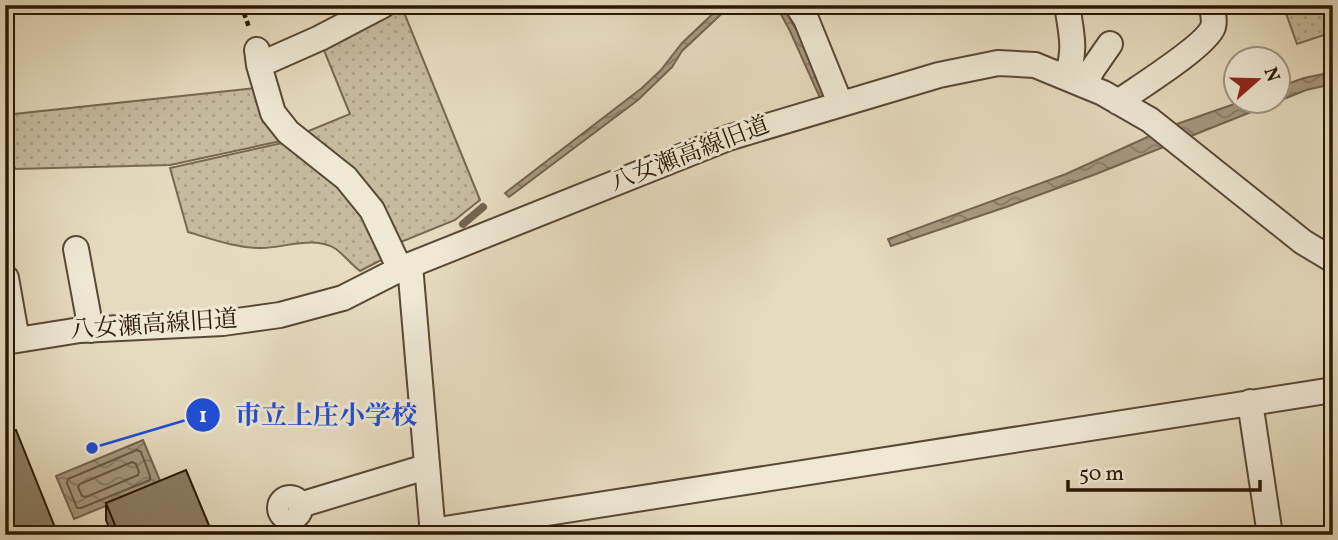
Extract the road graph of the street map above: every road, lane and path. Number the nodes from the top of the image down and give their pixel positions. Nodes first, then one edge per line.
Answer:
1 (383, 5) edge
2 (797, 5) edge
3 (1067, 5) edge
4 (1211, 5) edge
5 (1110, 44) dead end
6 (1075, 81) junction
7 (1118, 102) junction
8 (840, 103) junction
9 (76, 249) dead end
10 (1333, 260) edge
11 (405, 267) junction
12 (6, 278) edge
13 (91, 330) junction
14 (11, 341) edge
15 (1333, 390) edge
16 (1250, 402) junction
17 (426, 467) junction
18 (300, 505) dead end
19 (432, 533) edge
20 (1270, 535) edge

1 - 11 street
2 - 8 street
3 - 6 street
4 - 7 street
5 - 6 street
6 - 7 street, 八女瀬高線旧道
6 - 8 street, 八女瀬高線旧道
7 - 10 street, 八女瀬高線旧道
8 - 11 street, 八女瀬高線旧道
9 - 13 street
11 - 13 street, 八女瀬高線旧道
11 - 17 street
12 - 14 street
13 - 14 street, 八女瀬高線旧道
15 - 16 street
16 - 19 street
16 - 20 street
17 - 18 street
17 - 19 street

